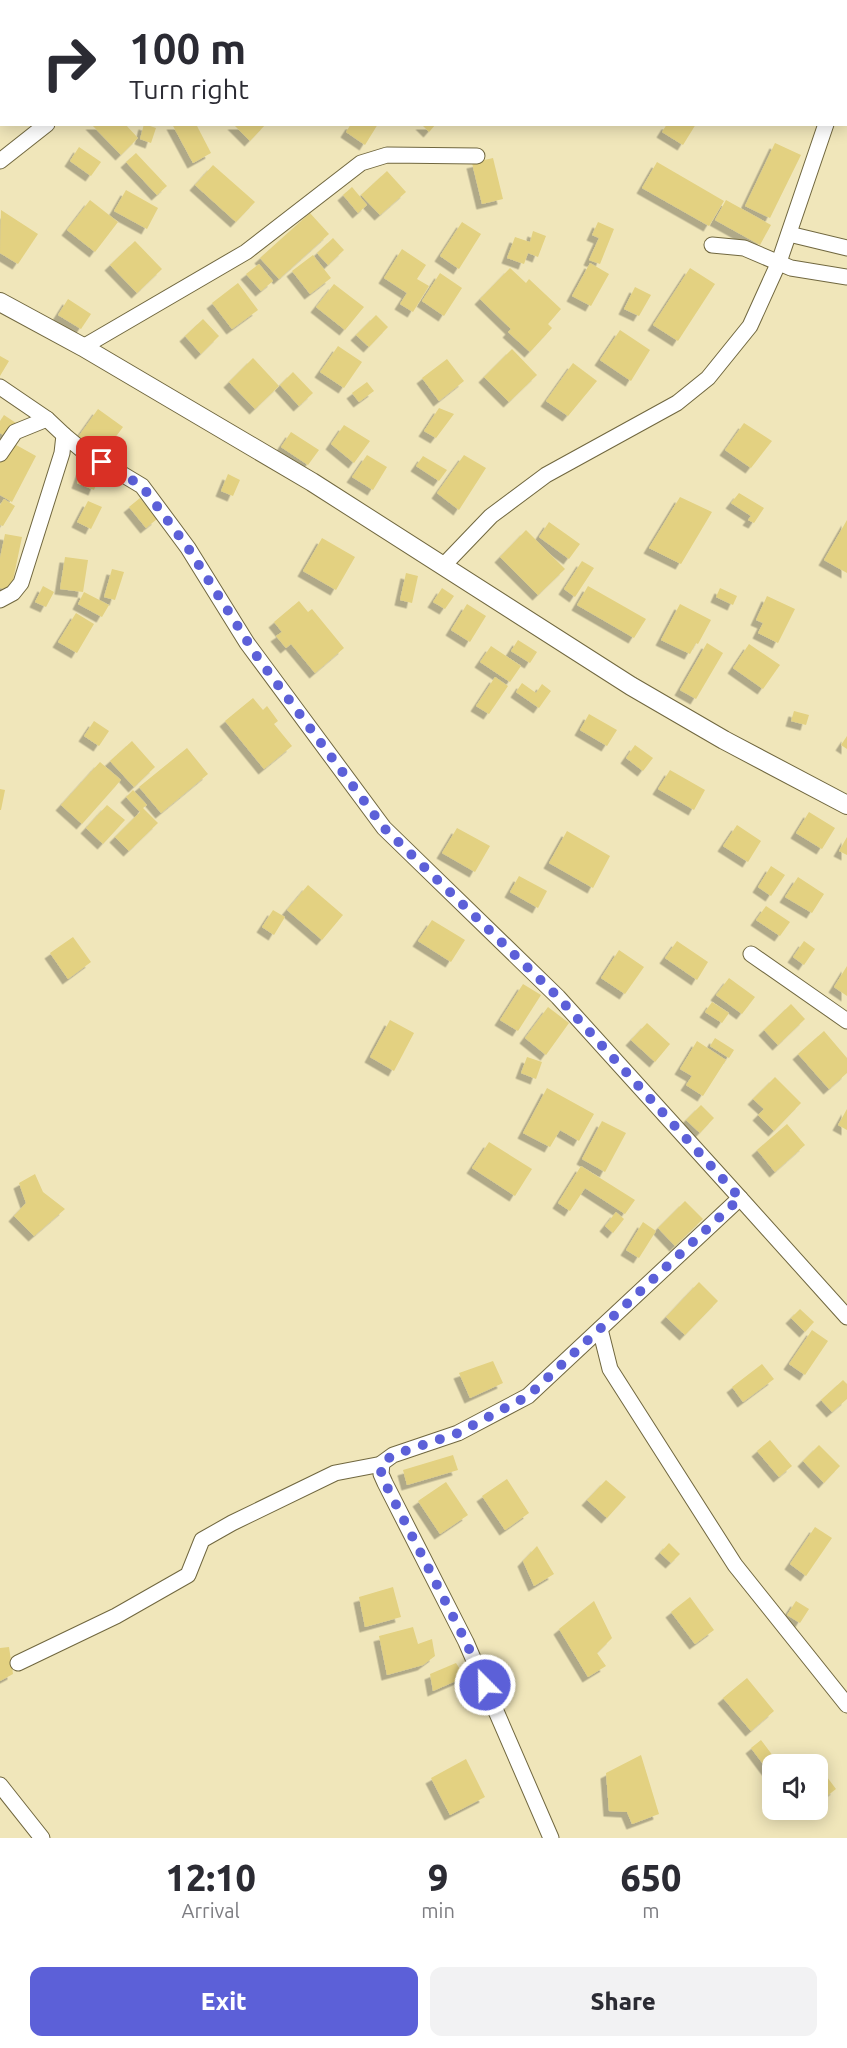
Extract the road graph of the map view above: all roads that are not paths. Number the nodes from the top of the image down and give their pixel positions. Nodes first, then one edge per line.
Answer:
1 (44, 126) edge
2 (825, 126) edge
3 (477, 156) dead end
4 (0, 161) edge
5 (789, 234) junction
6 (712, 245) dead end
7 (847, 248) edge
8 (779, 262) junction
9 (847, 277) edge
10 (0, 302) edge
11 (83, 347) junction
12 (0, 387) edge
13 (47, 419) junction
14 (64, 435) junction
15 (0, 454) edge
16 (444, 565) junction
17 (0, 600) edge
18 (847, 805) edge
19 (751, 954) dead end
20 (847, 1021) edge
21 (740, 1198) junction
22 (847, 1317) edge
23 (600, 1329) junction
24 (382, 1464) junction
25 (18, 1663) dead end
26 (847, 1705) edge
27 (0, 1785) edge
28 (42, 1838) edge
29 (551, 1838) edge

1 - 4 street
2 - 5 street
3 - 11 street
5 - 7 street
5 - 8 street
6 - 8 street
8 - 9 street
8 - 16 street
10 - 11 street
11 - 16 street
12 - 13 street
13 - 14 street
13 - 15 street
14 - 17 street
14 - 21 street
16 - 18 street
19 - 20 street
21 - 22 street
21 - 23 street
23 - 24 street
23 - 26 street
24 - 25 street
24 - 29 street
27 - 28 street

